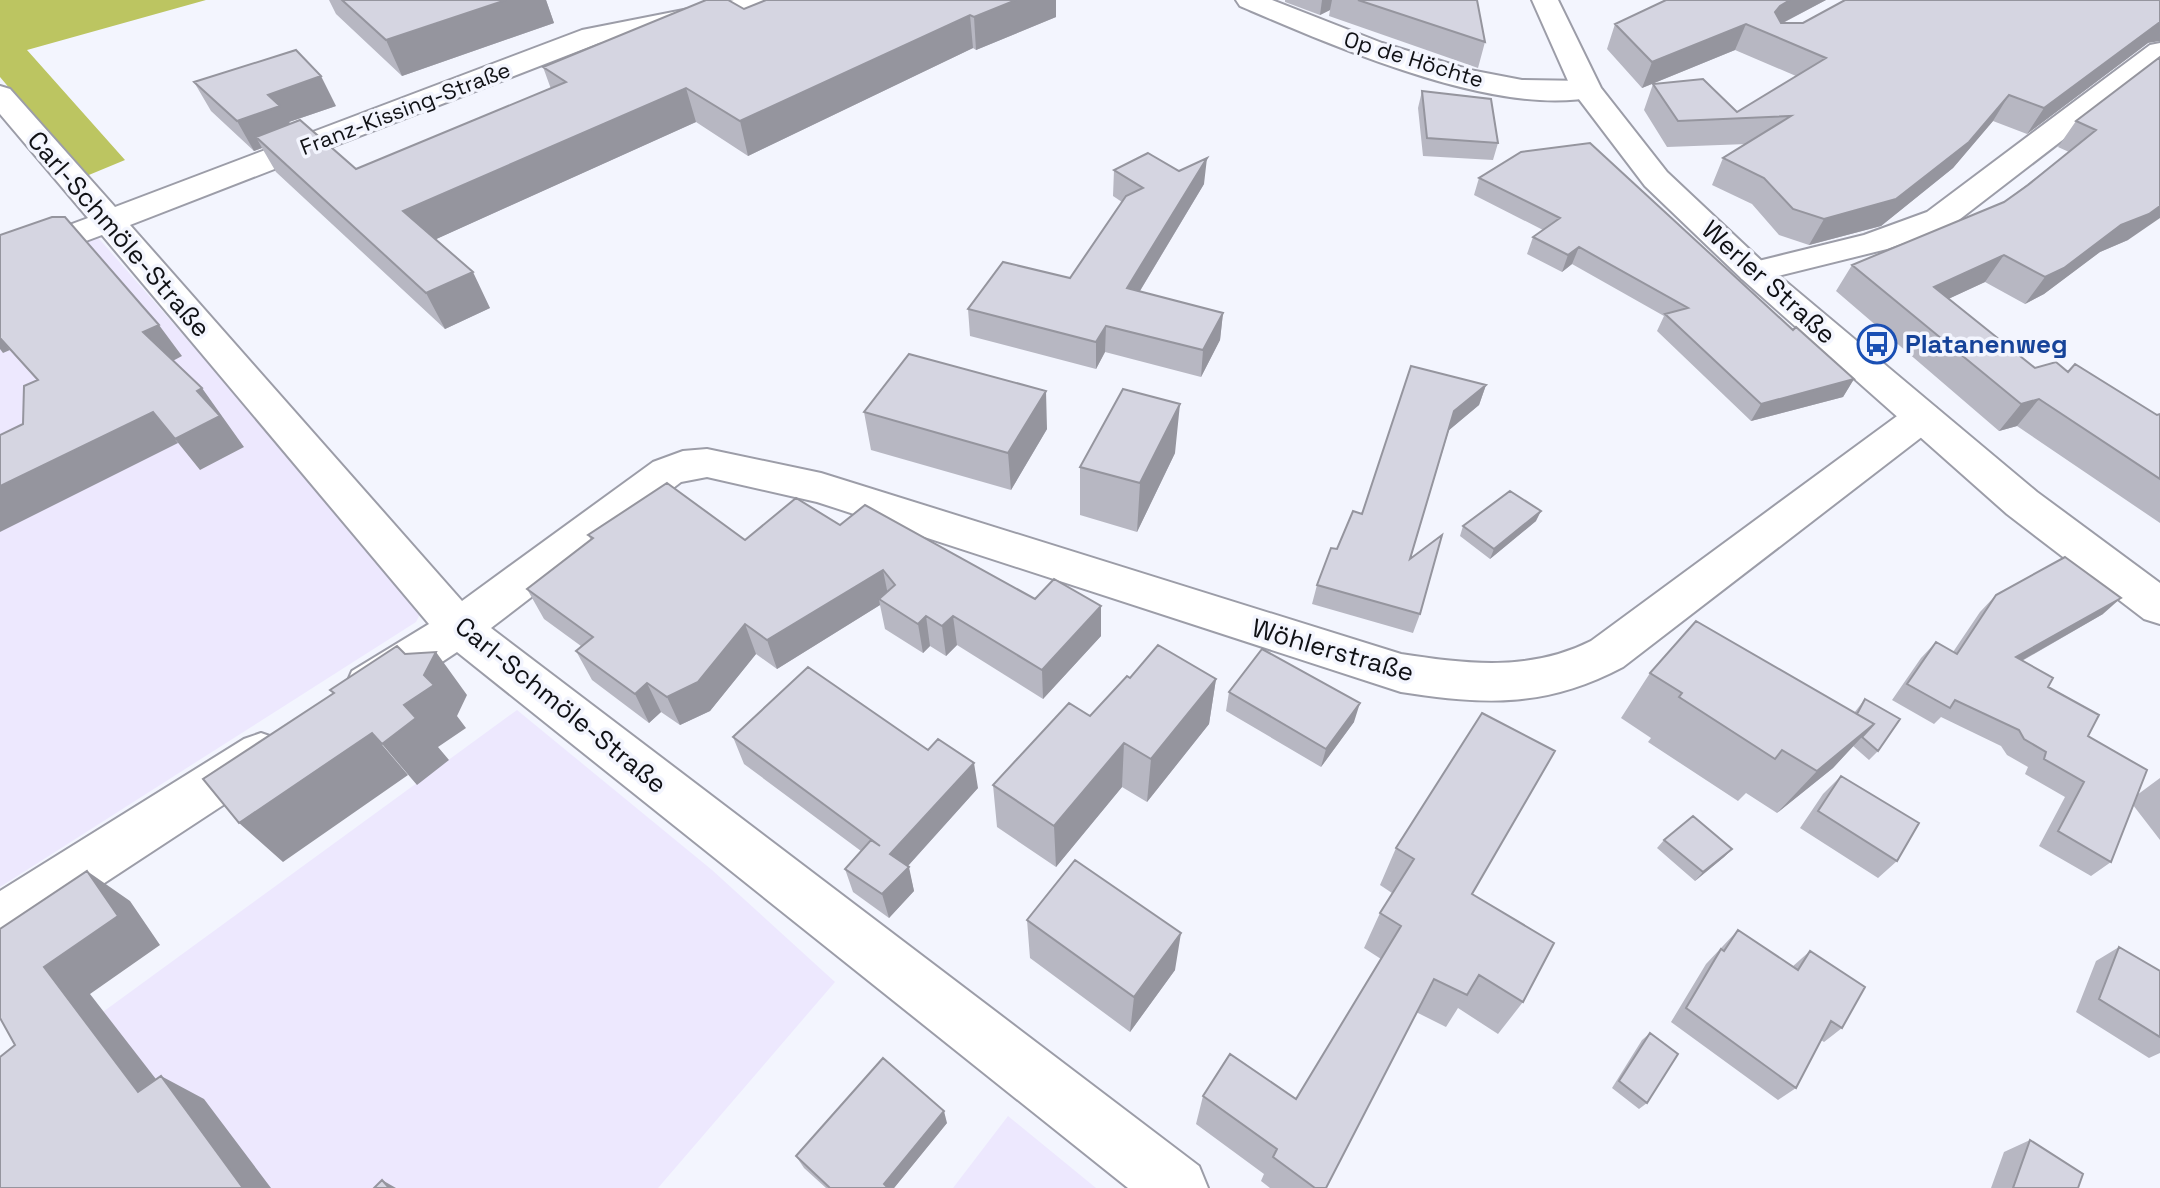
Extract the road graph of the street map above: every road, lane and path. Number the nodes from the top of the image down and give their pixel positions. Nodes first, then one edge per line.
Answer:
1 (774, 0) edge
2 (1249, 0) edge
3 (1545, 0) edge
4 (2160, 51) edge
5 (2128, 76) junction
6 (2160, 88) edge
7 (1587, 90) junction
8 (0, 95) edge
9 (107, 223) junction
10 (0, 263) edge
11 (1754, 272) junction
12 (1922, 417) junction
13 (2160, 607) edge
14 (459, 628) junction
15 (0, 921) edge
16 (1177, 1188) edge

1 - 9 street, Franz-Kissing-Straße
2 - 7 street, Op de Höchte
3 - 7 street, Werler Straße
4 - 5 street
5 - 6 street
5 - 11 street
7 - 11 street, Werler Straße
8 - 9 street, Carl-Schmöle-Straße
9 - 10 street, Franz-Kissing-Straße
9 - 14 street, Carl-Schmöle-Straße
11 - 12 street, Werler Straße
12 - 13 street, Werler Straße
12 - 14 street, Wöhlerstraße
14 - 15 street
14 - 16 street, Carl-Schmöle-Straße

